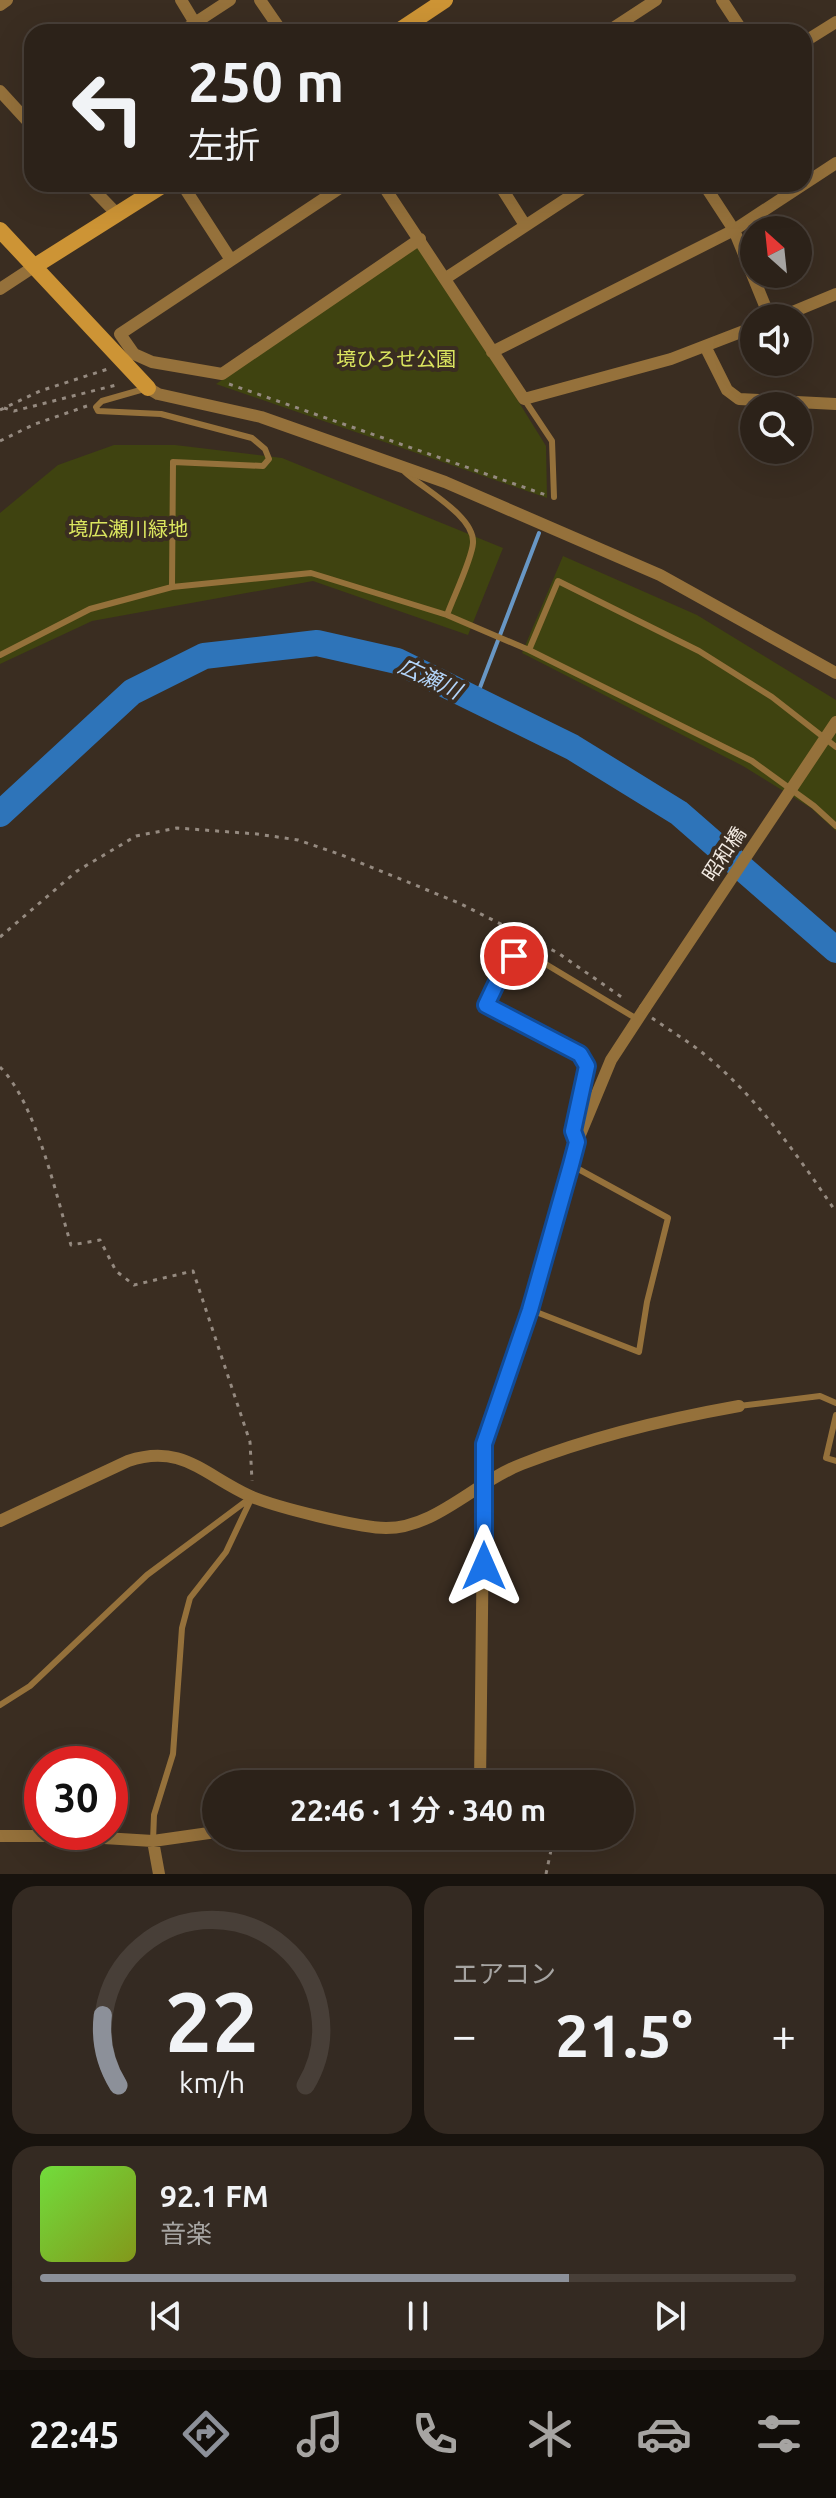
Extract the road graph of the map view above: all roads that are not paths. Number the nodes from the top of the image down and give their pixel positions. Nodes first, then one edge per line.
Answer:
1 (7, 0) edge
2 (181, 0) edge
3 (230, 0) edge
4 (260, 0) edge
5 (445, 0) edge
6 (656, 0) edge
7 (722, 0) edge
8 (0, 5) edge
9 (836, 22) edge
10 (195, 23) joint
11 (276, 24) edge
12 (410, 24) edge
13 (619, 24) edge
14 (738, 24) edge
15 (812, 37) edge
16 (0, 91) edge
17 (24, 117) edge
18 (836, 163) edge
19 (812, 179) edge
20 (96, 192) edge
21 (152, 192) edge
22 (187, 192) edge
23 (334, 192) edge
24 (388, 192) edge
25 (504, 192) edge
26 (577, 192) edge
27 (709, 192) edge
28 (792, 192) edge
29 (117, 214) junction
30 (525, 225) junction
31 (0, 230) edge
32 (734, 230) junction
33 (420, 239) junction
34 (231, 260) junction
35 (35, 266) junction
36 (446, 278) junction
37 (0, 289) edge
38 (836, 294) edge
39 (764, 304) edge
40 (812, 304) edge
41 (740, 332) edge
42 (705, 346) junction
43 (492, 352) junction
44 (144, 384) junction
45 (524, 399) junction
46 (836, 404) edge
47 (396, 464) junction
48 (554, 497) dead end
49 (172, 587) junction
50 (447, 615) junction
51 (529, 650) junction
52 (0, 655) edge
53 (836, 673) edge
54 (836, 722) edge
55 (836, 747) edge
56 (836, 826) edge
57 (641, 1012) junction
58 (577, 1142) junction
59 (571, 1165) junction
60 (530, 1310) junction
61 (836, 1403) edge
62 (739, 1406) joint
63 (836, 1415) edge
64 (836, 1461) edge
65 (484, 1482) junction
66 (252, 1497) junction
67 (0, 1521) edge
68 (0, 1705) edge
69 (480, 1770) edge
70 (202, 1834) edge
71 (0, 1836) edge
72 (153, 1841) junction
73 (159, 1874) edge

1 - 8 street
2 - 10 street
3 - 10 street
4 - 11 street
5 - 12 street
6 - 13 street
7 - 14 street
9 - 15 street
16 - 17 street
18 - 19 street
20 - 29 street
21 - 29 street
22 - 34 street
23 - 34 street
24 - 33 street
25 - 30 street
26 - 30 street
27 - 32 street
28 - 32 street
29 - 35 street
30 - 36 street
31 - 35 street
32 - 39 street
32 - 43 street
33 - 34 street
33 - 36 street
35 - 37 street
35 - 44 street
36 - 43 street
38 - 40 street
41 - 42 street
42 - 45 street
42 - 46 street
43 - 45 street
44 - 47 street
44 - 49 lane
45 - 48 lane
47 - 50 lane
47 - 53 street
49 - 50 lane
49 - 52 lane
50 - 51 lane
51 - 55 lane
51 - 56 lane
54 - 57 street, 昭和橋, bridge
57 - 58 street, 昭和橋
57 - 58 lane
58 - 59 street, 昭和橋
59 - 60 street, 昭和橋
59 - 60 lane
60 - 65 street, 昭和橋
61 - 62 lane
62 - 65 street
63 - 64 lane
65 - 66 street
65 - 69 street, 昭和橋
66 - 67 street
66 - 68 lane
66 - 72 lane
70 - 72 street
71 - 72 street
72 - 73 street

